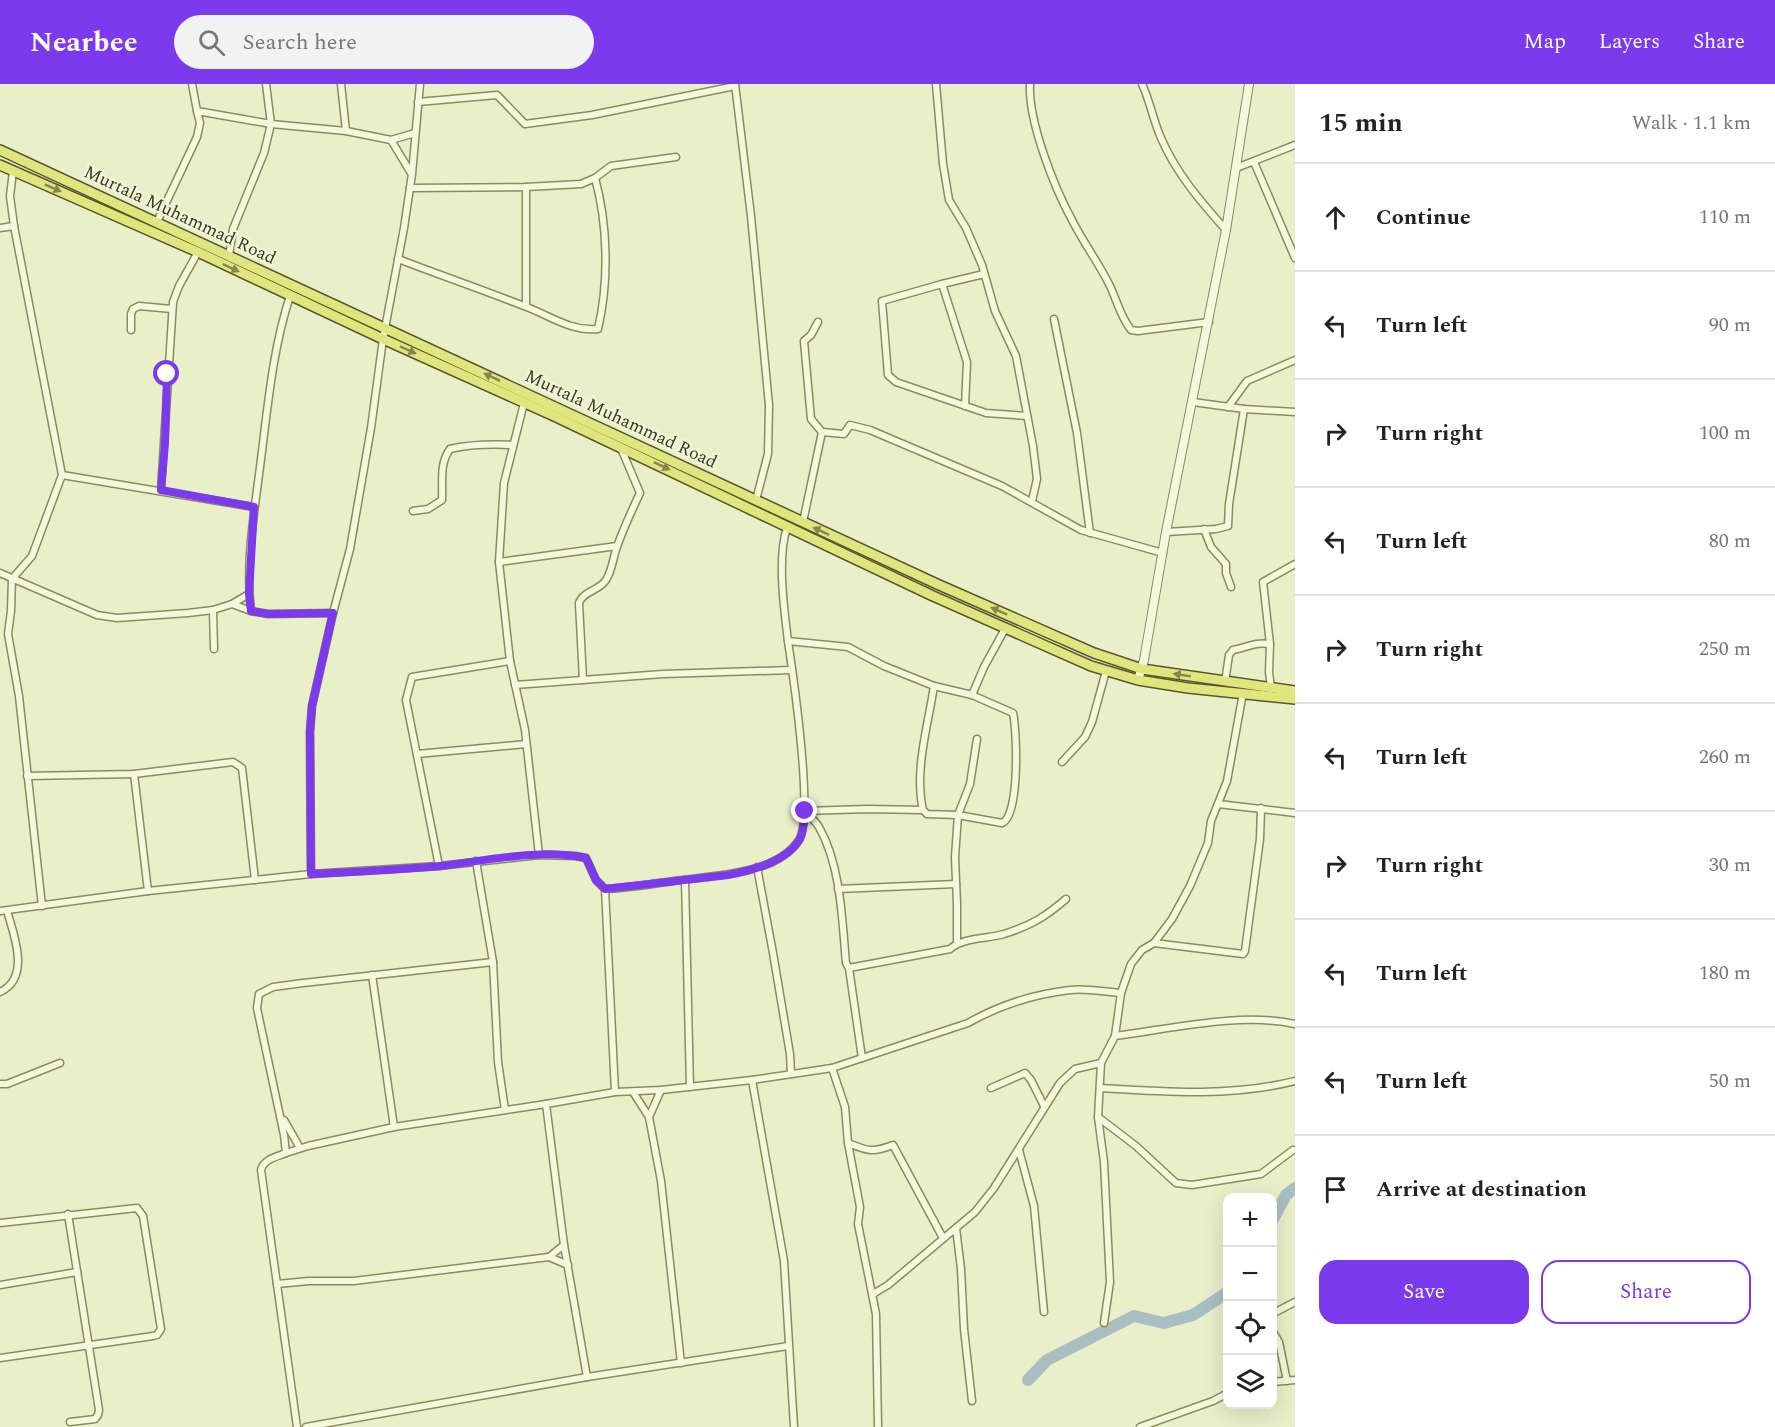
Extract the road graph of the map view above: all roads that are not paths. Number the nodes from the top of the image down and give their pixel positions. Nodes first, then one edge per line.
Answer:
1 (192, 84) edge
2 (266, 84) edge
3 (341, 84) edge
4 (420, 84) edge
5 (699, 84) edge
6 (936, 84) edge
7 (1030, 84) edge
8 (1142, 84) edge
9 (1249, 84) edge
10 (735, 85) edge
11 (699, 93) junction
12 (418, 102) junction
13 (197, 111) junction
14 (271, 124) junction
15 (346, 131) junction
16 (415, 133) junction
17 (391, 140) junction
18 (1295, 145) edge
19 (0, 150) edge
20 (676, 157) dead end
21 (1254, 162) junction
22 (0, 165) edge
23 (1236, 168) junction
24 (14, 171) junction
25 (411, 174) junction
26 (595, 178) junction
27 (410, 188) junction
28 (526, 188) junction
29 (158, 222) junction
30 (14, 226) junction
31 (0, 228) edge
32 (1226, 230) junction
33 (1295, 240) edge
34 (1288, 243) junction
35 (198, 252) junction
36 (230, 256) junction
37 (1295, 258) edge
38 (398, 259) junction
39 (984, 274) junction
40 (942, 284) junction
41 (290, 296) junction
42 (526, 306) junction
43 (172, 309) junction
44 (1054, 319) dead end
45 (818, 322) dead end
46 (1209, 322) junction
47 (385, 327) junction
48 (131, 330) dead end
49 (383, 339) junction
50 (1295, 360) edge
51 (1193, 402) junction
52 (524, 403) junction
53 (965, 406) junction
54 (1228, 407) junction
55 (1244, 409) junction
56 (556, 412) junction
57 (1295, 412) edge
58 (1027, 416) junction
59 (822, 432) junction
60 (513, 445) junction
61 (619, 446) junction
62 (62, 475) junction
63 (161, 490) junction
64 (756, 500) junction
65 (1032, 501) junction
66 (254, 507) junction
67 (413, 511) dead end
68 (803, 522) junction
69 (787, 528) junction
70 (1204, 529) junction
71 (1166, 532) junction
72 (1090, 533) junction
73 (853, 545) junction
74 (617, 546) junction
75 (1163, 553) junction
76 (848, 556) junction
77 (499, 562) junction
78 (1295, 564) edge
79 (0, 573) edge
80 (12, 579) junction
81 (937, 584) junction
82 (1231, 587) dead end
83 (249, 594) junction
84 (933, 596) junction
85 (232, 604) junction
86 (213, 610) junction
87 (251, 611) junction
88 (333, 613) junction
89 (1006, 627) junction
90 (8, 634) junction
91 (0, 635) edge
92 (788, 641) junction
93 (1270, 644) junction
94 (214, 649) dead end
95 (510, 662) junction
96 (1142, 669) junction
97 (791, 670) junction
98 (1106, 671) junction
99 (583, 680) junction
100 (1138, 680) junction
101 (1225, 682) junction
102 (515, 685) junction
103 (934, 686) junction
104 (1271, 688) junction
105 (1239, 690) junction
106 (1295, 690) edge
107 (972, 695) junction
108 (1295, 699) edge
109 (977, 739) dead end
110 (526, 744) junction
111 (417, 754) junction
112 (1062, 762) dead end
113 (134, 774) junction
114 (27, 776) junction
115 (1218, 804) junction
116 (1261, 808) junction
117 (923, 810) junction
118 (805, 811) junction
119 (1295, 813) edge
120 (958, 815) junction
121 (539, 855) junction
122 (476, 861) junction
123 (439, 866) junction
124 (757, 867) junction
125 (311, 874) junction
126 (255, 880) junction
127 (685, 880) junction
128 (956, 884) junction
129 (605, 889) junction
130 (838, 889) junction
131 (148, 891) junction
132 (1066, 899) dead end
133 (42, 906) junction
134 (4, 911) edge
135 (1154, 943) junction
136 (957, 944) junction
137 (493, 962) junction
138 (849, 968) junction
139 (372, 975) junction
140 (0, 992) edge
141 (1121, 993) junction
142 (1295, 1024) edge
143 (1115, 1036) junction
144 (862, 1058) junction
145 (1101, 1063) junction
146 (60, 1064) dead end
147 (832, 1068) junction
148 (791, 1074) junction
149 (752, 1080) junction
150 (1295, 1081) edge
151 (0, 1084) edge
152 (690, 1087) junction
153 (991, 1088) dead end
154 (1100, 1088) junction
155 (661, 1090) junction
156 (615, 1092) junction
157 (633, 1092) junction
158 (546, 1104) junction
159 (1044, 1106) junction
160 (505, 1110) junction
161 (282, 1116) junction
162 (1098, 1117) junction
163 (649, 1118) junction
164 (394, 1127) junction
165 (848, 1143) junction
166 (300, 1148) junction
167 (1019, 1150) junction
168 (1293, 1150) dead end
169 (286, 1153) junction
170 (68, 1214) junction
171 (0, 1223) edge
172 (956, 1228) junction
173 (943, 1238) junction
174 (564, 1245) junction
175 (549, 1257) junction
176 (568, 1264) junction
177 (77, 1272) junction
178 (277, 1284) junction
179 (0, 1285) edge
180 (873, 1294) junction
181 (1295, 1302) edge
182 (1277, 1311) edge
183 (1044, 1312) dead end
184 (1104, 1323) dead end
185 (1277, 1339) edge
186 (89, 1345) junction
187 (788, 1346) junction
188 (0, 1358) edge
189 (681, 1364) junction
190 (587, 1377) junction
191 (1295, 1380) edge
192 (1287, 1381) junction
193 (1277, 1382) edge
194 (1223, 1395) edge
195 (972, 1401) dead end
196 (70, 1422) dead end
197 (297, 1427) edge
198 (306, 1427) edge
199 (794, 1427) edge
200 (878, 1427) edge
201 (1140, 1427) edge

1 - 13 street
2 - 14 street
3 - 15 street
4 - 12 street
5 - 11 street
6 - 39 street
7 - 46 street
8 - 32 street
9 - 23 street
10 - 11 street
10 - 64 street
11 - 12 street
12 - 16 street
13 - 14 street
13 - 29 street
14 - 15 street
14 - 36 street
15 - 17 street
16 - 17 street
16 - 25 street
17 - 25 street
18 - 21 street
19 - 29 highway, Murtala Muhammad Road
20 - 26 street
21 - 23 street
21 - 34 street
22 - 24 highway, Murtala Muhammad Road
23 - 32 street
24 - 30 street
24 -> 35 highway, Murtala Muhammad Road
25 - 27 street
26 - 28 street
26 - 42 street
27 - 28 street
27 - 38 street
28 - 42 street
29 - 36 highway, Murtala Muhammad Road
30 - 31 street
30 - 62 street
32 - 46 street
33 - 34 street
34 - 37 street
35 -> 41 highway, Murtala Muhammad Road
35 - 43 street
36 - 47 highway, Murtala Muhammad Road
38 - 42 street
38 - 47 street
39 - 40 street
39 - 58 street
40 - 53 street
40 - 53 street
41 - 49 highway, Murtala Muhammad Road
41 - 66 street
43 - 48 street
43 - 63 street
44 - 72 street
45 - 59 street
46 - 51 street
47 - 49 street
56 -> 47 highway, Murtala Muhammad Road
49 -> 52 highway, Murtala Muhammad Road
49 - 88 street
50 - 54 street
51 - 54 street
51 - 71 street
52 - 56 highway, Murtala Muhammad Road
52 - 60 street
53 - 58 street
54 - 55 street
55 - 57 street
55 - 70 street
56 - 61 highway, Murtala Muhammad Road
56 - 64 highway, Murtala Muhammad Road
58 - 65 street
59 - 65 street
59 - 68 street
60 - 67 street
60 - 77 street
61 -> 69 highway, Murtala Muhammad Road
61 - 74 street
62 - 63 street
62 - 80 street
63 - 66 street
64 - 68 highway, Murtala Muhammad Road
65 - 72 street
66 - 83 street
73 -> 68 highway, Murtala Muhammad Road
69 - 76 highway, Murtala Muhammad Road
69 - 92 street
70 - 71 street
70 - 82 street
71 - 75 street
72 - 75 street
73 - 76 highway
73 - 81 highway, Murtala Muhammad Road
74 - 77 street
74 - 99 street
75 - 96 street
76 - 84 highway, Murtala Muhammad Road
77 - 95 street
78 - 93 street
79 - 80 street
80 - 86 street
80 - 90 street
81 - 84 highway
96 -> 81 highway, Murtala Muhammad Road
83 - 85 street
83 - 87 street
84 - 89 highway, Murtala Muhammad Road
85 - 86 street
85 - 87 street
86 - 94 street
87 - 88 street
88 - 125 street
89 - 98 highway, Murtala Muhammad Road
89 - 107 street
90 - 91 street
90 - 114 street
92 - 97 street
92 - 103 street
93 - 101 street
93 - 104 street
95 - 102 street
95 - 111 street
96 - 100 street
101 -> 96 highway, Murtala Muhammad Road
97 - 99 street
97 - 118 street
98 - 100 highway, Murtala Muhammad Road
98 - 112 street
99 - 102 street
100 - 105 highway, Murtala Muhammad Road
101 - 105 highway, Murtala Muhammad Road
102 - 110 street
103 - 107 street
103 - 117 street
104 - 105 highway
104 - 106 highway
105 - 108 highway
105 - 115 street
107 - 120 street
109 - 120 street
110 - 111 street
110 - 121 street
111 - 123 street
113 - 114 street
113 - 126 street
113 - 131 street
114 - 133 street
115 - 116 street
115 - 135 street
116 - 119 street
116 - 135 street
117 - 118 street
117 - 120 street
118 - 124 street
118 - 130 street
120 - 128 street
121 - 122 street
121 - 129 street
122 - 123 street
122 - 137 street
123 - 125 street
124 - 127 street
124 - 148 street
125 - 126 street
126 - 131 street
127 - 129 street
127 - 152 street
128 - 130 street
128 - 136 street
129 - 156 street
130 - 138 street
131 - 133 street
132 - 136 street
133 - 134 street
134 - 140 street
135 - 141 street
136 - 138 street
137 - 139 street
137 - 160 street
138 - 144 street
139 - 161 street
139 - 164 street
141 - 143 street
141 - 144 street
142 - 143 street
143 - 145 street
144 - 147 street
145 - 154 street
145 - 159 street
146 - 151 street
147 - 148 street
147 - 165 street
148 - 149 street
149 - 152 street
149 - 187 street
150 - 154 street
152 - 155 street
153 - 159 street
154 - 162 street
155 - 157 street
155 - 163 street
156 - 157 street
156 - 158 street
157 - 163 street
158 - 160 street
158 - 174 street
159 - 167 street
160 - 164 street
161 - 166 street
161 - 169 street
162 - 168 street
162 - 184 street
163 - 189 street
164 - 166 street
165 - 173 street
165 - 180 street
166 - 169 street
167 - 172 street
167 - 183 street
169 - 178 street
170 - 171 street
170 - 177 street
170 - 186 street
172 - 173 street
172 - 195 street
173 - 180 street
174 - 175 street
174 - 176 street
175 - 176 street
175 - 178 street
176 - 190 street
177 - 179 street
177 - 186 street
178 - 197 street
180 - 200 street
181 - 182 street
185 - 192 street
186 - 188 street
186 - 196 street
187 - 189 street
187 - 199 street
189 - 190 street
190 - 198 street
191 - 192 street
192 - 193 street
194 - 201 street

